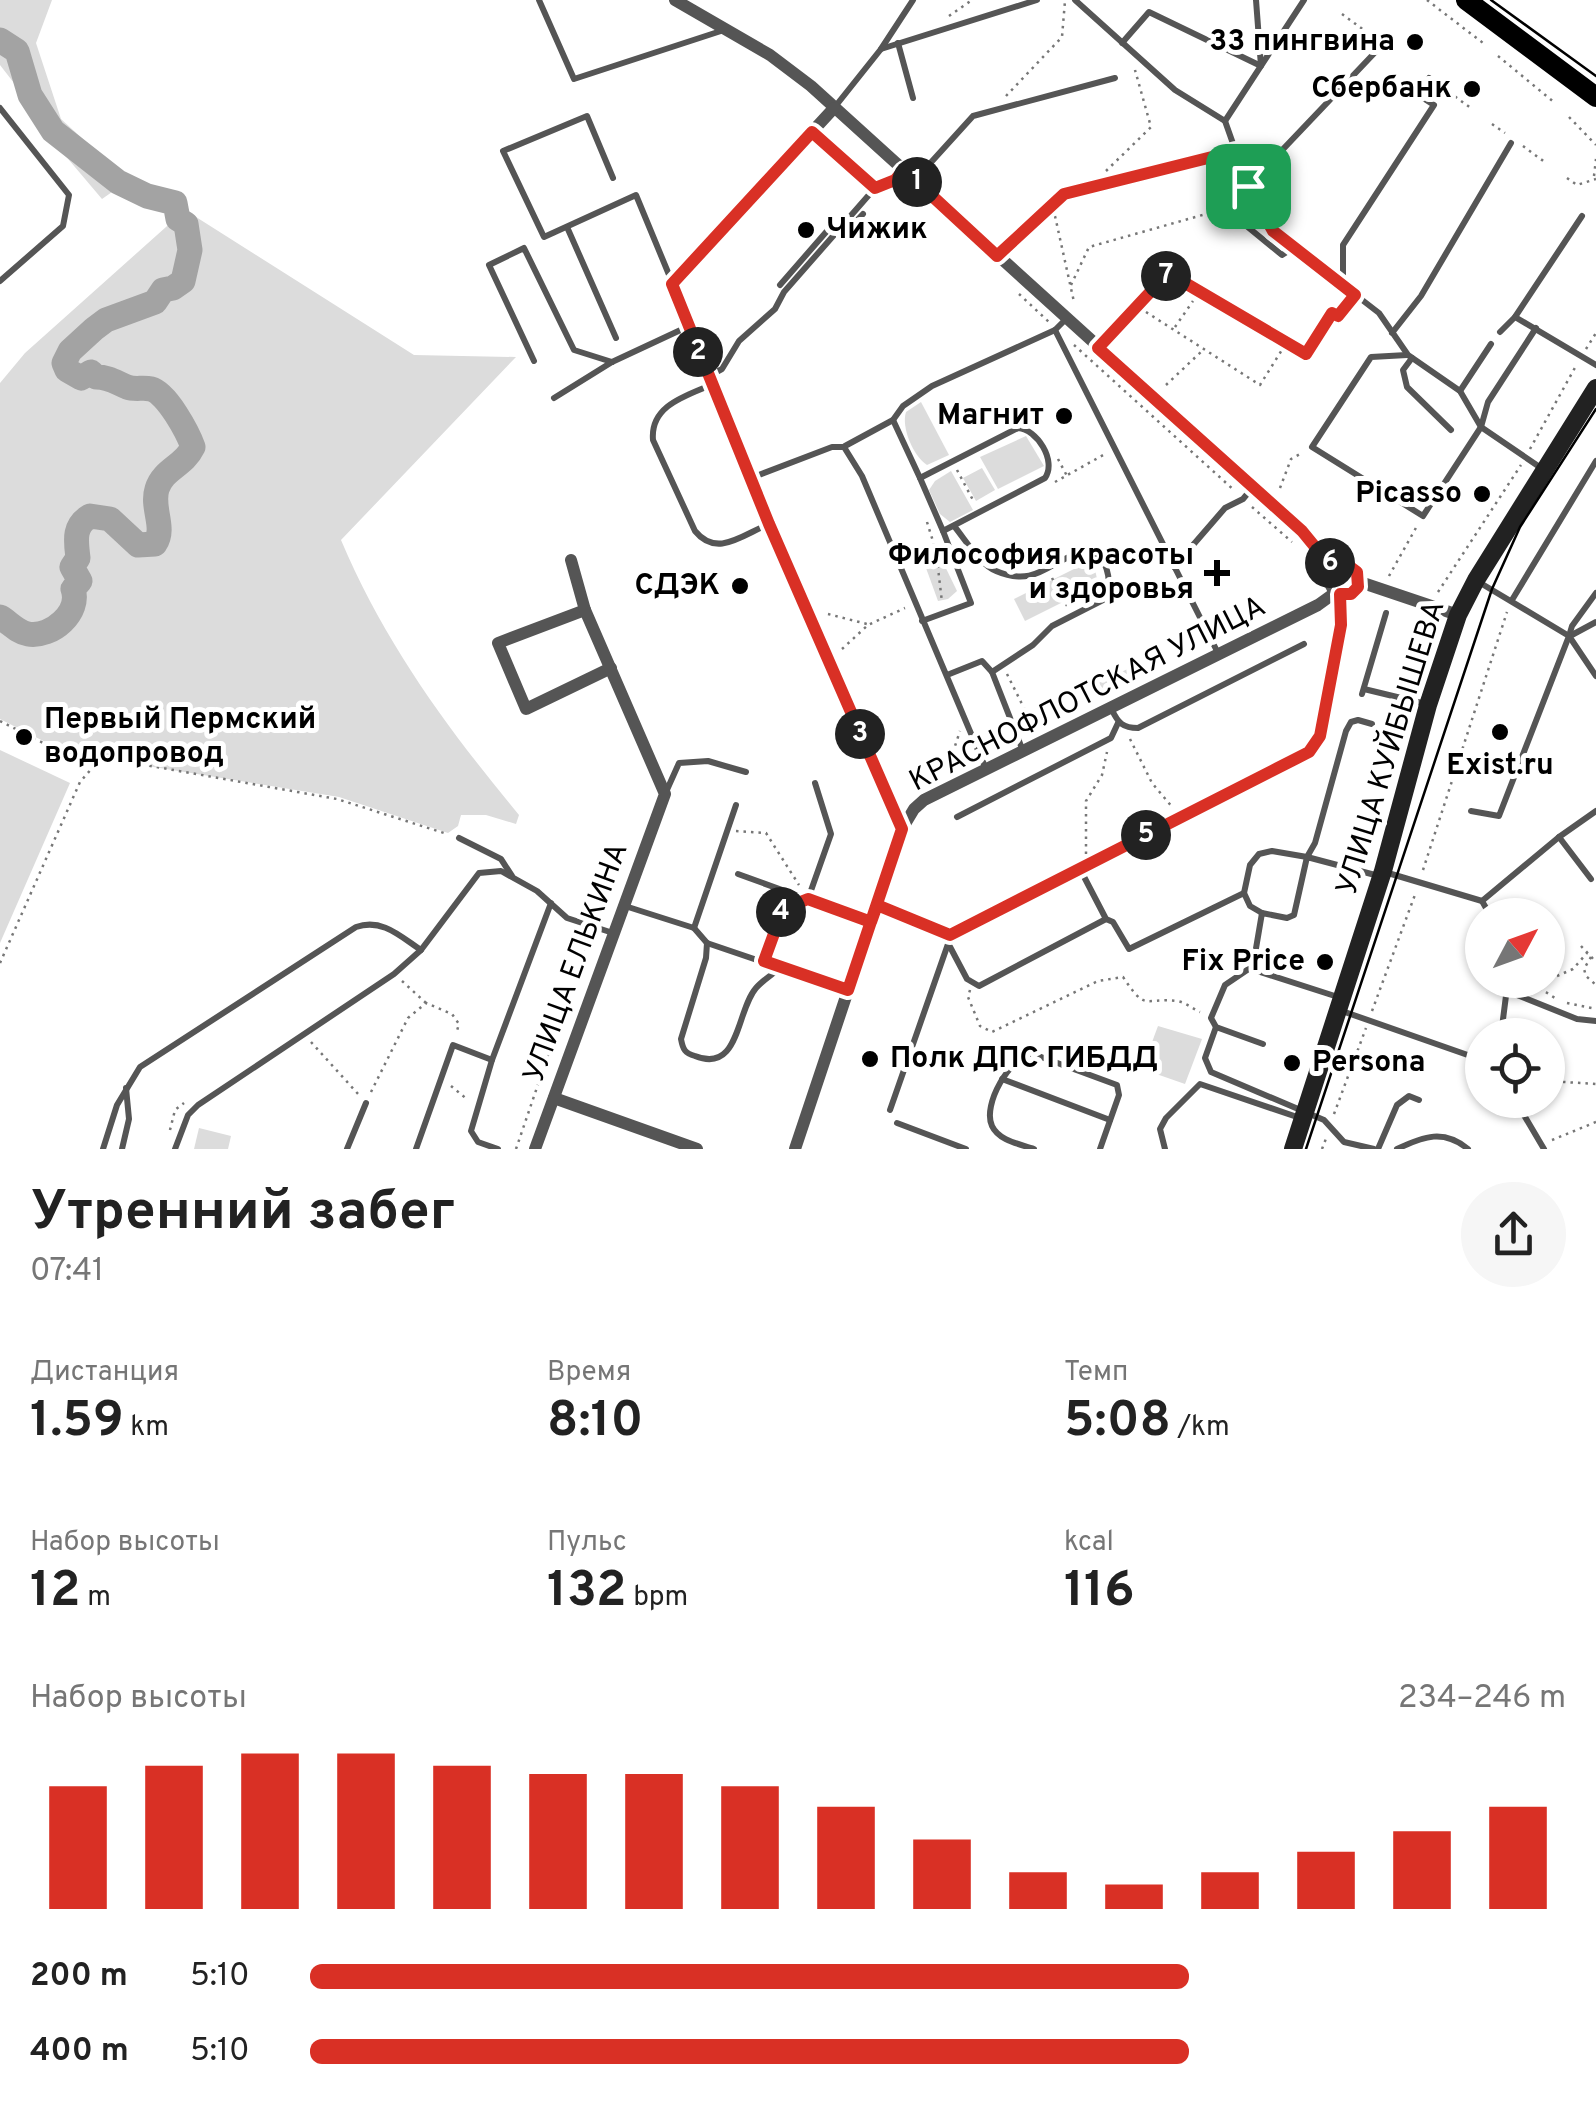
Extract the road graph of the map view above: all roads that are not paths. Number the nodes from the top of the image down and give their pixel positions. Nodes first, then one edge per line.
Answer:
1 (539, 0) edge
2 (675, 0) edge
3 (913, 0) edge
4 (1037, 0) edge
5 (1075, 0) edge
6 (1256, 0) edge
7 (1304, 0) edge
8 (1466, 0) edge
9 (726, 30) junction
10 (898, 44) junction
11 (1122, 44) junction
12 (1383, 44) road end
13 (881, 49) junction
14 (1261, 66) junction
15 (1115, 78) dead end
16 (1429, 78) road end
17 (1596, 97) edge
18 (913, 98) dead end
19 (0, 108) edge
20 (834, 108) junction
21 (1225, 121) junction
22 (812, 132) junction
23 (1510, 144) dead end
24 (1236, 151) junction
25 (910, 175) junction
26 (613, 178) dead end
27 (1248, 186) junction
28 (875, 188) junction
29 (862, 214) dead end
30 (1582, 216) dead end
31 (1238, 219) dead end
32 (567, 226) junction
33 (1294, 248) junction
34 (997, 256) junction
35 (0, 281) edge
36 (672, 284) junction
37 (780, 285) dead end
38 (1344, 286) junction
39 (1515, 317) junction
40 (688, 326) junction
41 (1059, 326) junction
42 (1536, 328) junction
43 (1500, 332) dead end
44 (1266, 333) road end
45 (1392, 333) junction
46 (616, 338) dead end
47 (1491, 344) dead end
48 (1098, 348) junction
49 (1410, 356) junction
50 (534, 361) dead end
51 (612, 362) junction
52 (1596, 365) edge
53 (710, 381) junction
54 (1596, 388) edge
55 (1460, 391) junction
56 (554, 398) dead end
57 (893, 420) junction
58 (1481, 427) junction
59 (1451, 430) dead end
60 (844, 446) junction
61 (1596, 461) edge
62 (1545, 471) junction
63 (750, 478) junction
64 (920, 478) junction
65 (1254, 487) junction
66 (769, 524) junction
67 (954, 526) junction
68 (943, 531) junction
69 (571, 560) dead end
70 (1174, 567) junction
71 (1334, 570) junction
72 (1476, 580) junction
73 (1360, 582) junction
74 (1338, 593) junction
75 (1596, 593) edge
76 (1512, 600) junction
77 (585, 610) junction
78 (1386, 613) dead end
79 (1458, 615) junction
80 (922, 620) junction
81 (1596, 622) edge
82 (1569, 636) junction
83 (1304, 644) dead end
84 (1219, 655) junction
85 (610, 668) junction
86 (992, 672) junction
87 (947, 675) junction
88 (1596, 676) edge
89 (1428, 705) junction
90 (1111, 708) junction
91 (1118, 723) junction
92 (1372, 724) dead end
93 (1024, 752) junction
94 (986, 770) junction
95 (746, 772) dead end
96 (815, 783) dead end
97 (666, 794) junction
98 (736, 804) dead end
99 (1471, 811) dead end
100 (1596, 811) edge
101 (957, 817) dead end
102 (902, 829) junction
103 (1559, 837) junction
104 (459, 838) road end
105 (1307, 857) junction
106 (1082, 868) junction
107 (738, 874) dead end
108 (1382, 874) junction
109 (513, 877) junction
110 (1592, 880) dead end
111 (1244, 892) junction
112 (1468, 898) edge
113 (1487, 898) edge
114 (808, 899) junction
115 (551, 903) junction
116 (877, 905) junction
117 (624, 906) junction
118 (1262, 913) junction
119 (1106, 919) junction
120 (871, 922) junction
121 (694, 928) junction
122 (614, 934) junction
123 (949, 939) junction
124 (706, 943) junction
125 (421, 950) junction
126 (764, 961) junction
127 (1254, 966) junction
128 (781, 967) junction
129 (848, 990) junction
130 (1524, 998) edge
131 (1340, 1004) junction
132 (1596, 1021) edge
133 (1216, 1027) junction
134 (1264, 1044) dead end
135 (1465, 1053) edge
136 (492, 1060) junction
137 (1002, 1080) junction
138 (126, 1087) junction
139 (554, 1098) junction
140 (1419, 1100) dead end
141 (366, 1103) road end
142 (890, 1110) dead end
143 (1305, 1116) junction
144 (1526, 1118) edge
145 (1110, 1120) junction
146 (897, 1123) dead end
147 (673, 1145) edge
148 (1011, 1145) edge
149 (1543, 1147) edge
150 (103, 1149) edge
151 (122, 1149) edge
152 (175, 1149) edge
153 (347, 1149) edge
154 (416, 1149) edge
155 (498, 1149) edge
156 (535, 1149) edge
157 (697, 1149) edge
158 (795, 1149) edge
159 (966, 1149) edge
160 (1034, 1149) edge
161 (1100, 1149) edge
162 (1165, 1149) edge
163 (1293, 1149) edge
164 (1376, 1149) edge
165 (1398, 1149) edge
166 (1468, 1149) edge

1 - 9 lane
2 - 9 street
3 - 13 lane
4 - 10 lane
5 - 11 lane
6 - 14 lane
7 - 14 lane
8 - 17 main road
9 - 20 street
10 - 13 lane
10 - 18 lane
11 - 14 lane
11 - 21 lane
12 - 27 lane
13 - 20 lane
14 - 21 lane
15 - 25 lane
16 - 38 lane
19 - 35 lane
20 - 22 street
20 - 25 street
21 - 24 lane
22 - 28 lane
22 - 36 street
23 - 45 lane
24 - 27 lane
24 - 34 lane
25 - 28 lane
25 - 34 street
26 - 32 lane
27 - 33 lane
28 - 37 lane
29 - 53 lane
30 - 39 lane
31 - 33 lane
32 - 36 lane
32 - 46 lane
33 - 38 lane
34 - 41 street
36 - 40 street
38 - 45 lane
39 - 42 lane
39 - 43 lane
40 - 51 lane
40 - 53 street
41 - 48 street
41 - 57 lane
41 - 70 lane
42 - 52 lane
42 - 58 lane
44 - 48 lane
45 - 49 lane
47 - 55 lane
48 - 65 street
49 - 55 lane
49 - 58 lane
49 - 59 lane
50 - 51 lane
51 - 56 lane
53 - 63 street
53 - 66 lane
54 - 62 main road, УЛИЦА КУЙБЫШЕВА
55 - 58 lane
57 - 60 lane
57 - 64 lane
58 - 62 lane
60 - 63 lane
60 - 80 lane
61 - 76 lane
62 - 72 main road, УЛИЦА КУЙБЫШЕВА
63 - 66 street
64 - 67 lane
64 - 68 lane
65 - 70 lane
65 - 71 street
66 - 102 street
67 - 68 lane
67 - 86 lane
68 - 80 lane
69 - 77 street
70 - 84 lane
71 - 73 street
71 - 74 street
72 - 76 lane
72 - 79 main road, УЛИЦА КУЙБЫШЕВА
73 - 74 street
73 - 79 street
74 - 84 street, КРАСНОФЛОТСКАЯ УЛИЦА
74 - 106 lane
75 - 82 lane
76 - 82 lane
77 - 85 street
77 - 85 street
78 - 89 lane
79 - 89 main road, УЛИЦА КУЙБЫШЕВА
80 - 87 lane
81 - 82 lane
82 - 88 lane
82 - 99 lane
83 - 91 lane
84 - 90 street, КРАСНОФЛОТСКАЯ УЛИЦА
85 - 97 street
86 - 87 lane
86 - 93 lane
87 - 94 lane
89 - 108 main road, УЛИЦА КУЙБЫШЕВА
90 - 91 lane
90 - 93 street, КРАСНОФЛОТСКАЯ УЛИЦА
91 - 101 lane
92 - 105 lane
93 - 94 street, КРАСНОФЛОТСКАЯ УЛИЦА
94 - 102 street, КРАСНОФЛОТСКАЯ УЛИЦА
95 - 97 lane
96 - 114 lane
97 - 117 street, УЛИЦА ЕЛЬКИНА
98 - 121 lane
100 - 103 lane
102 - 116 street, КРАСНОФЛОТСКАЯ УЛИЦА
103 - 110 lane
103 - 113 lane
104 - 109 lane
105 - 108 lane
105 - 111 lane
105 - 118 lane
106 - 119 lane
106 - 123 lane
107 - 114 lane
108 - 112 lane
108 - 131 main road, УЛИЦА КУЙБЫШЕВА
109 - 115 lane
109 - 125 lane
111 - 118 lane
111 - 119 lane
114 - 120 lane
114 - 126 lane
115 - 122 lane
115 - 136 lane
116 - 120 street, КРАСНОФЛОТСКАЯ УЛИЦА
116 - 123 lane
117 - 121 lane
117 - 122 street, УЛИЦА ЕЛЬКИНА
118 - 127 lane
119 - 123 lane
120 - 129 street, КРАСНОФЛОТСКАЯ УЛИЦА
121 - 124 lane
122 - 139 street, УЛИЦА ЕЛЬКИНА
123 - 142 lane
124 - 126 lane
124 - 128 lane
125 - 138 lane
125 - 152 lane
126 - 128 lane
127 - 131 lane
127 - 133 lane
128 - 129 lane
129 - 158 street, КРАСНОФЛОТСКАЯ УЛИЦА
130 - 132 lane
131 - 135 lane
131 - 143 main road, УЛИЦА КУЙБЫШЕВА
133 - 134 lane
133 - 143 lane
136 - 154 lane
136 - 155 lane
137 - 145 lane
137 - 145 lane
137 - 148 lane
138 - 150 lane
138 - 151 lane
139 - 147 street
139 - 156 street, УЛИЦА ЕЛЬКИНА
140 - 164 lane
141 - 153 lane
143 - 162 lane
143 - 163 main road, УЛИЦА КУЙБЫШЕВА
143 - 164 lane
144 - 149 lane
145 - 161 lane
146 - 159 lane
147 - 157 street
148 - 160 lane
165 - 166 lane

